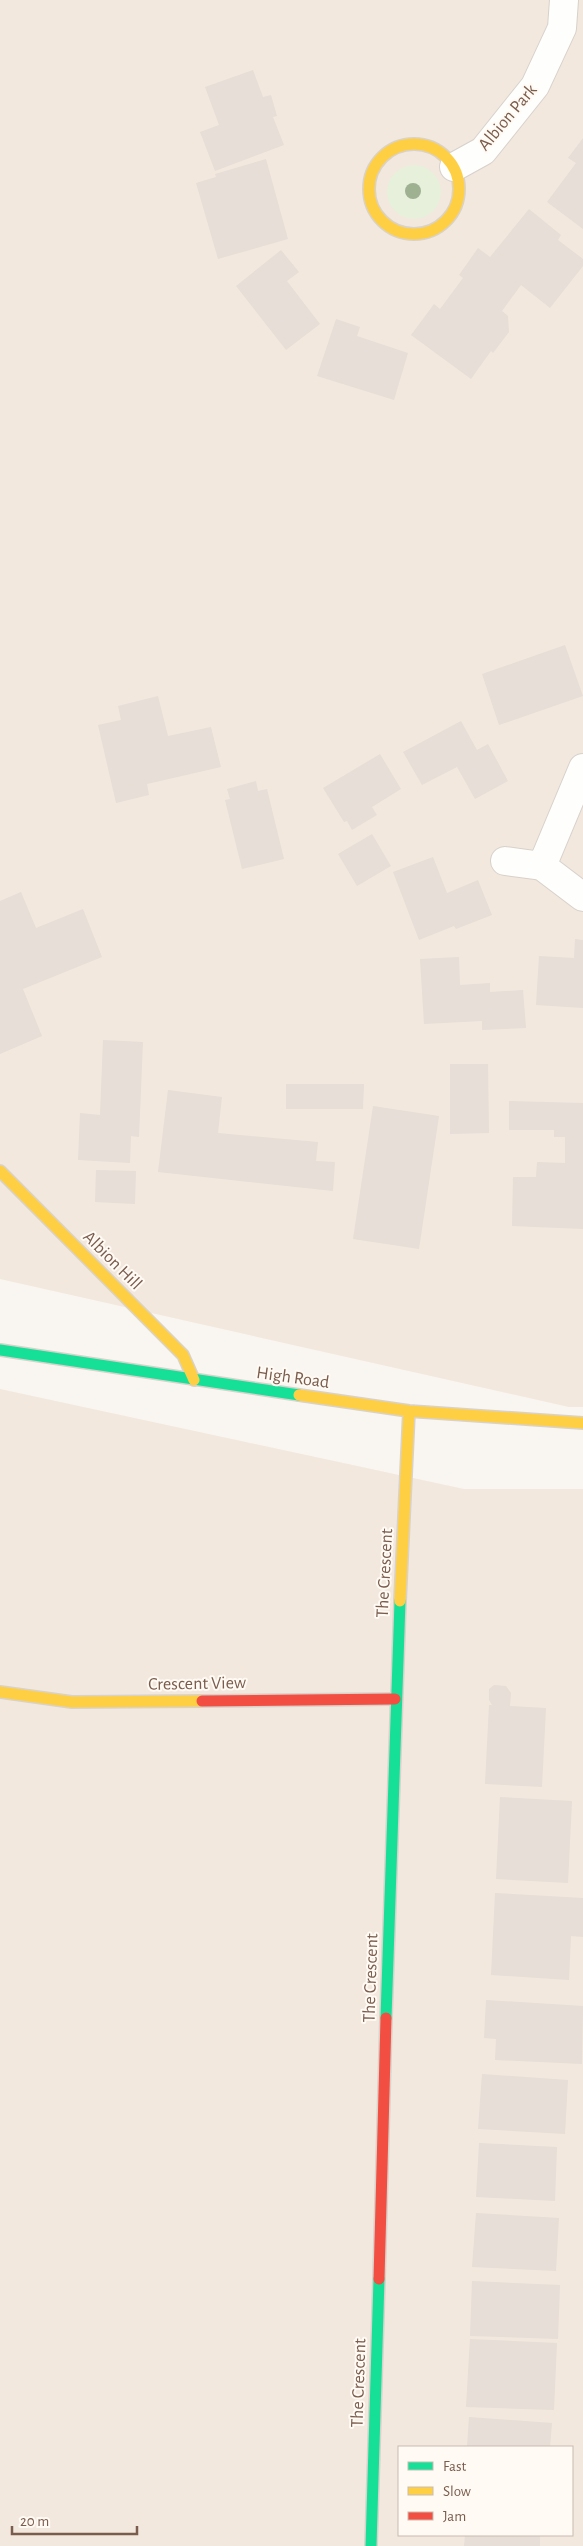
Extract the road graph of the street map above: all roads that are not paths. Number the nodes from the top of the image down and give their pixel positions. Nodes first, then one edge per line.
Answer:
1 (564, 0) edge
2 (454, 167) junction
3 (583, 768) edge
4 (505, 861) dead end
5 (542, 866) junction
6 (583, 897) edge
7 (0, 1171) edge
8 (0, 1350) edge
9 (194, 1380) junction
10 (409, 1411) junction
11 (583, 1423) edge
12 (0, 1692) edge
13 (395, 1699) junction
14 (371, 2546) edge

1 - 2 street, Albion Park
2 - 2 street
3 - 5 street
4 - 5 street
5 - 6 street
7 - 9 street, Albion Hill
8 - 9 street, High Road
9 - 10 street, High Road
10 - 11 street, High Road
10 - 13 street, The Crescent
12 - 13 street, Crescent View
13 - 14 street, The Crescent

